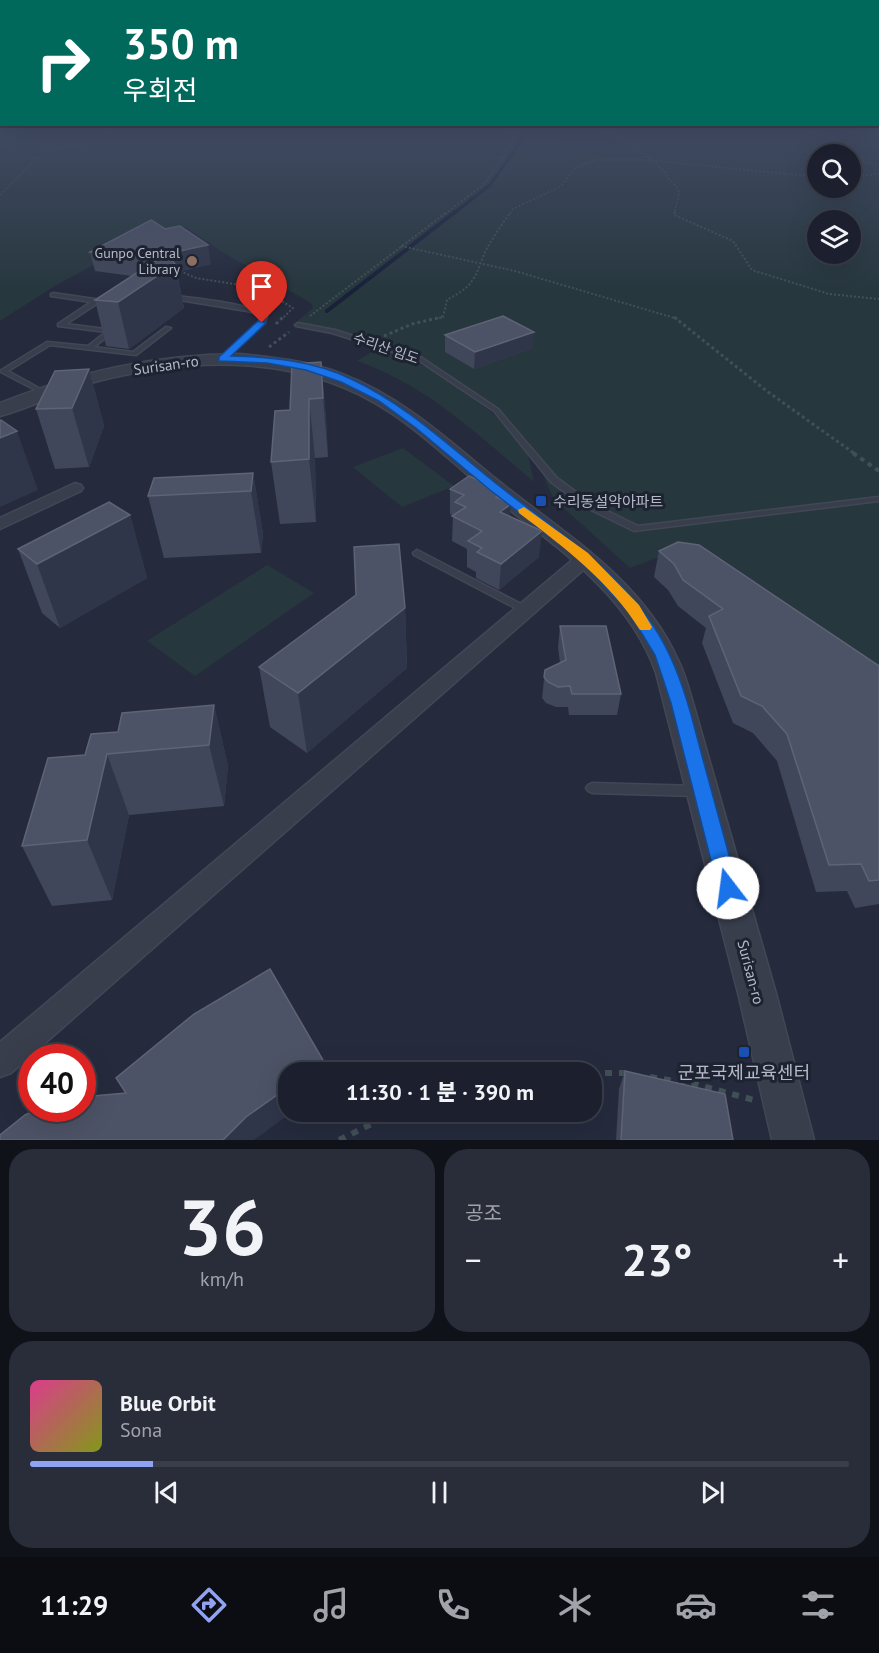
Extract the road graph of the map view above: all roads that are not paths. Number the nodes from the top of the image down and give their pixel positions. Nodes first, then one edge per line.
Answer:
1 (53, 295) dead end
2 (165, 297) edge
3 (96, 301) junction
4 (106, 302) edge
5 (298, 325) road end
6 (168, 328) dead end
7 (88, 348) junction
8 (223, 359) junction
9 (43, 392) junction
10 (0, 410) edge
11 (75, 488) dead end
12 (879, 499) edge
13 (0, 524) edge
14 (417, 553) dead end
15 (583, 555) junction
16 (526, 610) junction
17 (592, 788) dead end
18 (702, 791) junction
19 (0, 1062) edge
20 (793, 1140) edge

1 - 3 lane
2 - 8 lane
3 - 4 lane
3 - 7 lane
5 - 12 lane, 수리산 임도
6 - 7 lane
7 - 9 lane
8 - 9 street, Surisan-ro
8 - 15 street, Surisan-ro
9 - 10 street, Surisan-ro
11 - 13 street
14 - 16 lane
15 - 16 street
15 - 18 street, Surisan-ro
16 - 19 street
17 - 18 lane
18 - 20 street, Surisan-ro

